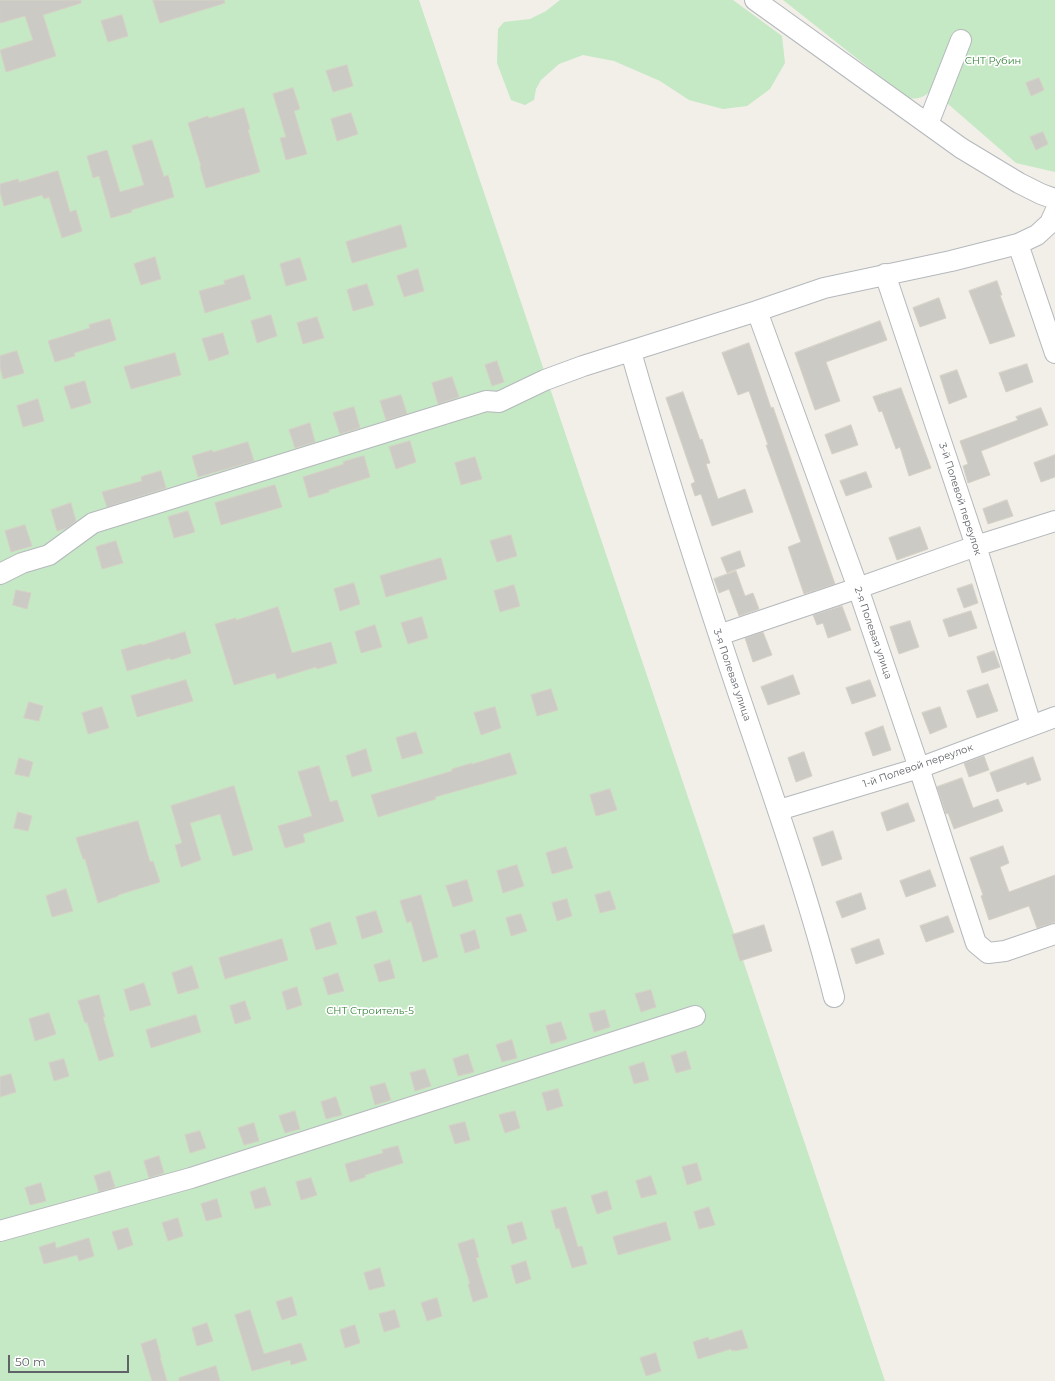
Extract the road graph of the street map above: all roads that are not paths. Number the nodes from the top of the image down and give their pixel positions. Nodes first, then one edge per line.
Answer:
1 (755, 0) edge
2 (961, 40) dead end
3 (928, 124) junction
4 (1055, 199) edge
5 (1055, 212) edge
6 (1018, 244) junction
7 (885, 274) junction
8 (757, 311) junction
9 (631, 352) junction
10 (1055, 353) edge
11 (1055, 521) edge
12 (976, 546) junction
13 (0, 574) edge
14 (858, 588) junction
15 (719, 635) junction
16 (1055, 717) edge
17 (1031, 725) junction
18 (919, 768) junction
19 (779, 810) junction
20 (1055, 934) edge
21 (834, 997) dead end
22 (695, 1016) dead end
23 (0, 1231) edge

1 - 3 street
2 - 3 street
3 - 4 street
5 - 6 street
6 - 7 street
6 - 10 street
7 - 8 street
7 - 12 street, 3-й Полевой переулок
8 - 9 street
8 - 14 street, 2-я Полевая улица
9 - 13 street
9 - 15 street, 3-я Полевая улица
11 - 12 street
12 - 14 street
12 - 17 street, 3-й Полевой переулок
14 - 15 street
14 - 18 street, 2-я Полевая улица
15 - 19 street, 3-я Полевая улица
16 - 17 street, 1-й Полевой переулок
17 - 18 street, 1-й Полевой переулок
18 - 19 street, 1-й Полевой переулок
18 - 20 street, 2-я Полевая улица
19 - 21 street, 3-я Полевая улица
22 - 23 street

